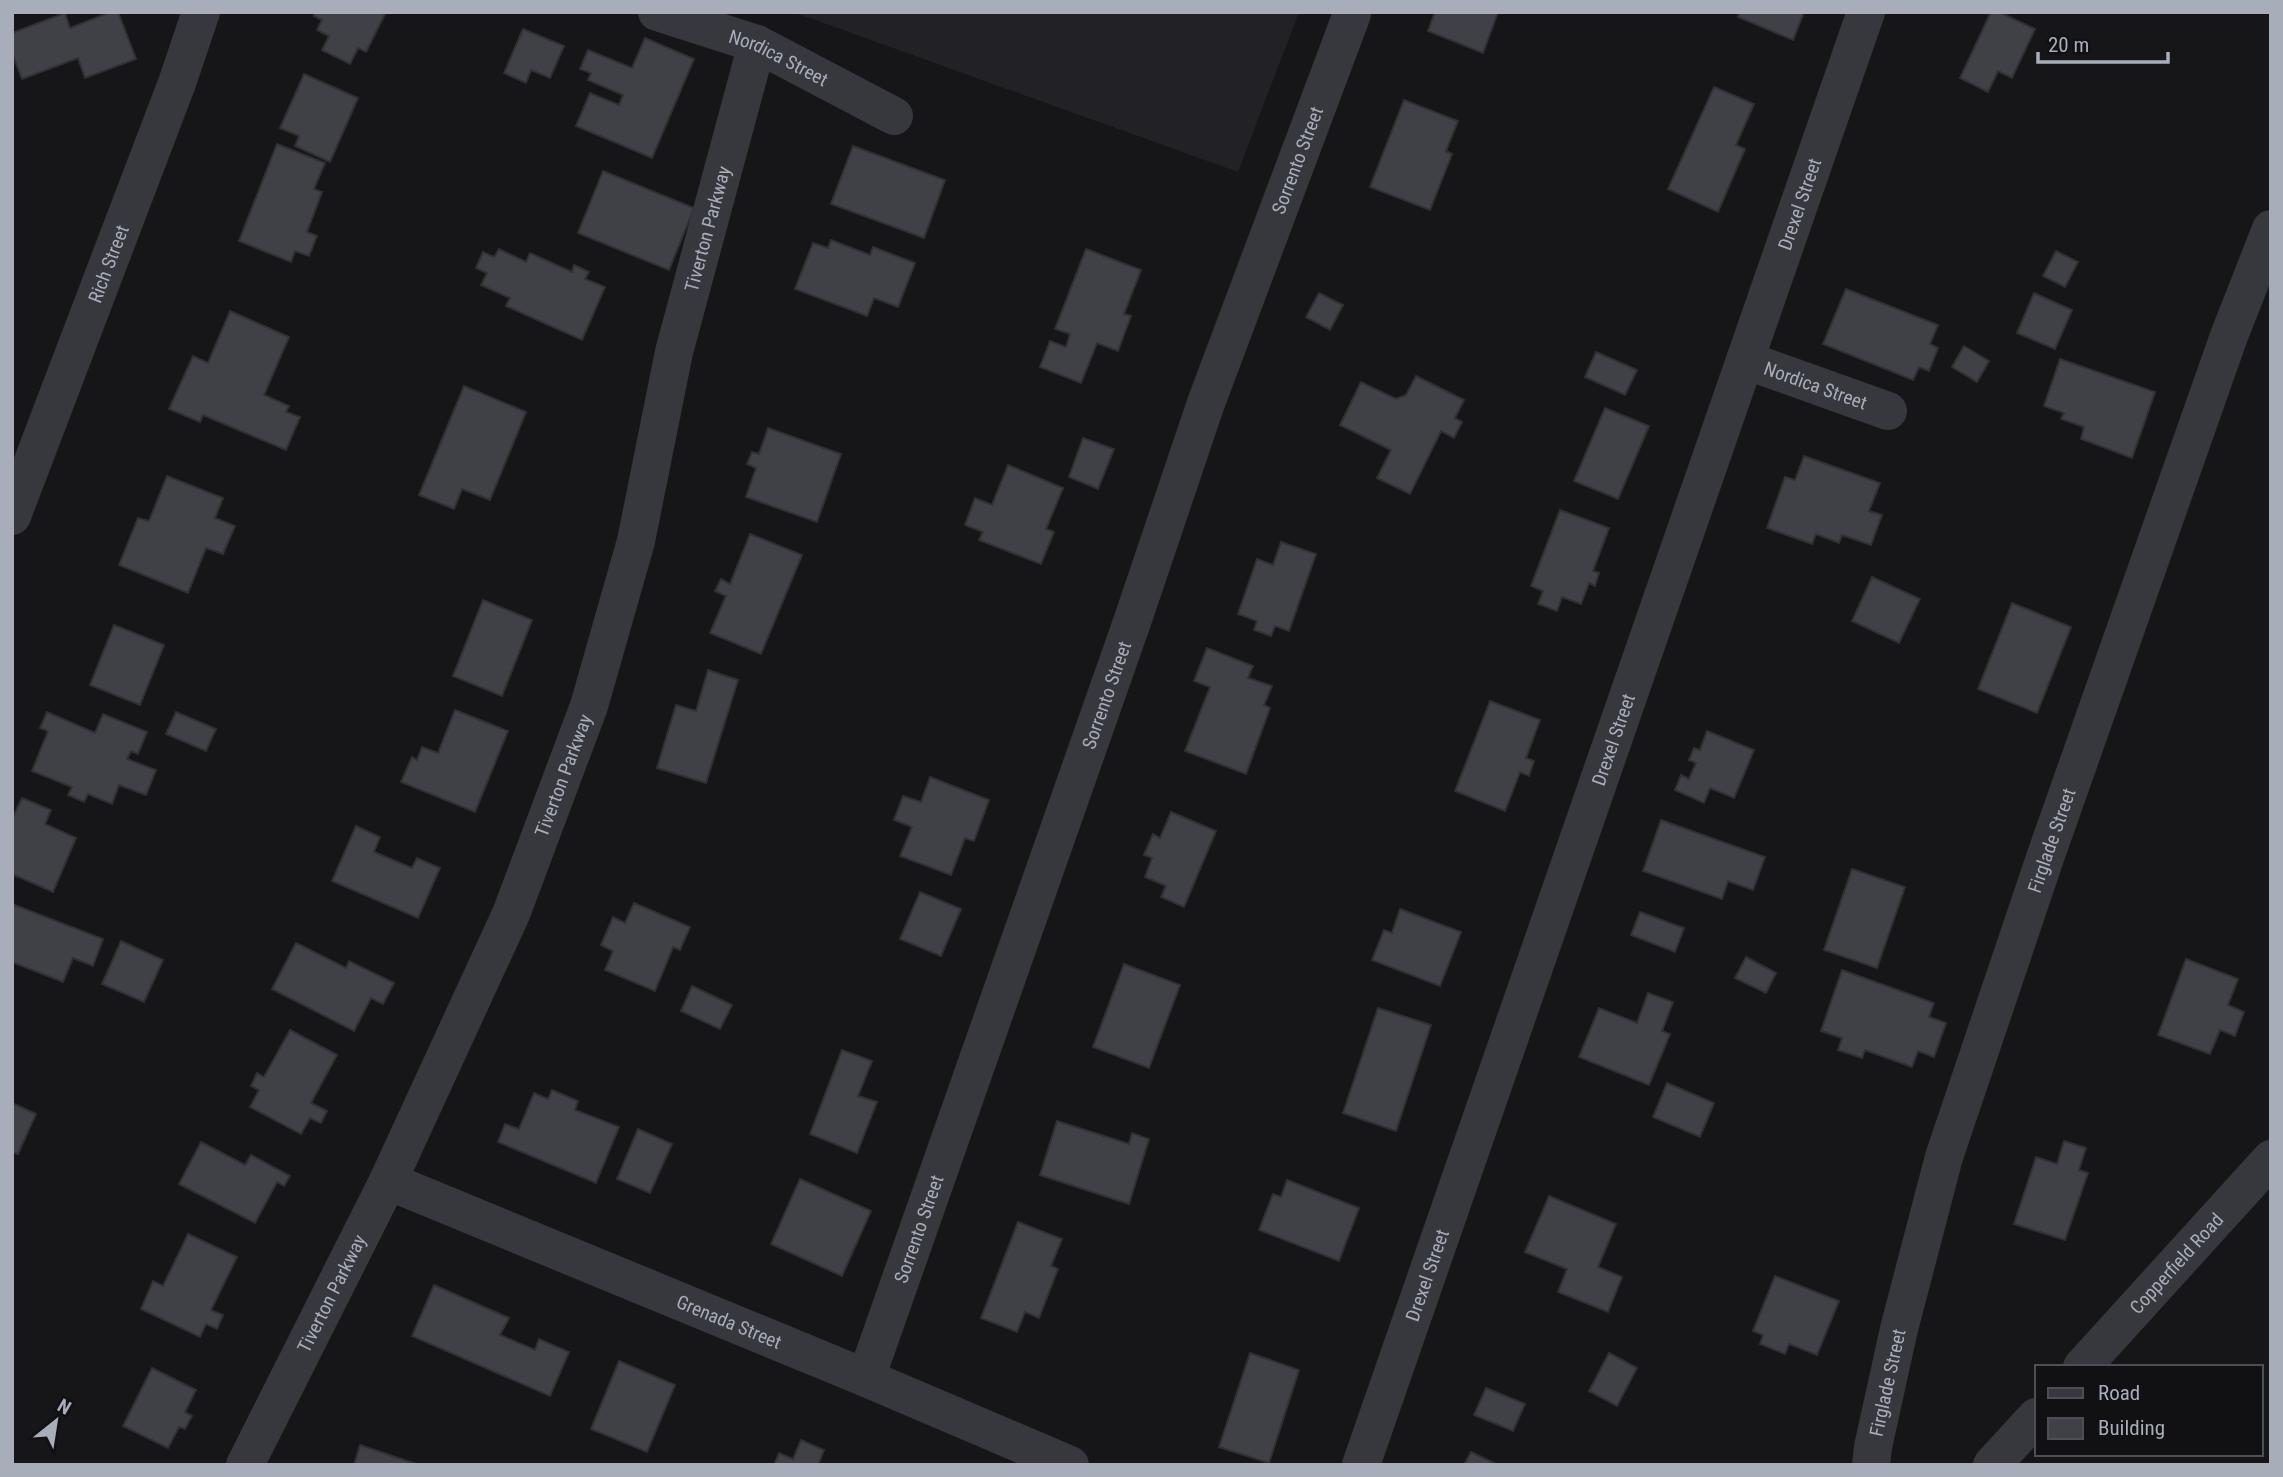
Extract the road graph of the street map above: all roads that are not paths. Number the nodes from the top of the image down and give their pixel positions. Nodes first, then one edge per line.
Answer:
1 (201, 12) edge
2 (657, 12) edge
3 (1866, 12) edge
4 (1352, 14) edge
5 (757, 44) junction
6 (894, 116) dead end
7 (2271, 229) edge
8 (1745, 360) junction
9 (1888, 411) dead end
10 (12, 516) edge
11 (2271, 1159) edge
12 (388, 1181) junction
13 (2084, 1365) edge
14 (866, 1378) junction
15 (2035, 1418) edge
16 (245, 1465) edge
17 (1070, 1465) edge
18 (1361, 1465) edge
19 (1871, 1465) edge
20 (1992, 1465) edge

1 - 10 street, Rich Street
2 - 5 street, Nordica Street
3 - 8 street, Drexel Street
4 - 14 street, Sorrento Street
5 - 6 street, Nordica Street
5 - 12 street, Tiverton Parkway
7 - 19 street, Firglade Street
8 - 9 street, Nordica Street
8 - 18 street, Drexel Street
11 - 13 street, Copperfield Road
12 - 14 street, Grenada Street
12 - 16 street, Tiverton Parkway
14 - 17 street, Grenada Street
15 - 20 street

